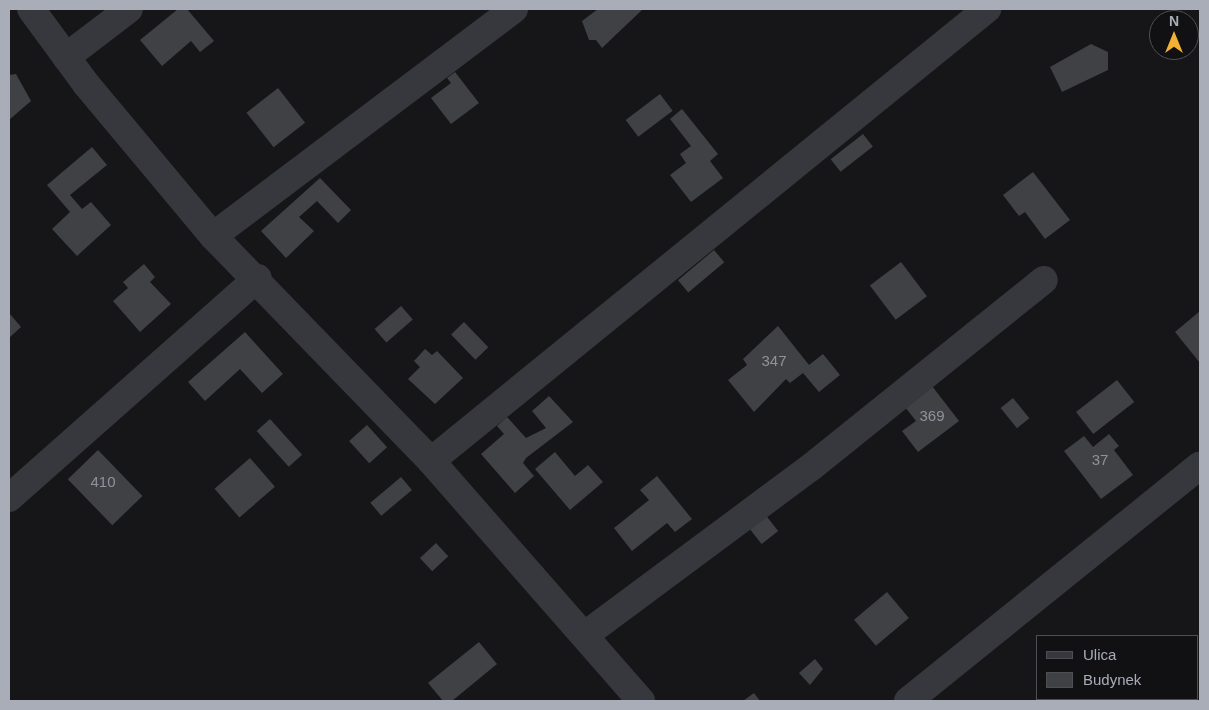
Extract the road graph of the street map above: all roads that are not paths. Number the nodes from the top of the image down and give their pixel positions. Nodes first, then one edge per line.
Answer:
1 (31, 9) edge
2 (129, 9) edge
3 (514, 9) edge
4 (987, 9) edge
5 (66, 57) junction
6 (213, 236) junction
7 (258, 278) junction
8 (1044, 280) dead end
9 (431, 461) junction
10 (1200, 465) edge
11 (9, 498) edge
12 (585, 635) junction
13 (641, 701) edge
14 (908, 701) edge

1 - 5 street
2 - 5 street
3 - 6 street
4 - 9 street
5 - 6 street
6 - 7 street
7 - 9 street
7 - 11 street
8 - 12 street
9 - 12 street
10 - 14 street
12 - 13 street

